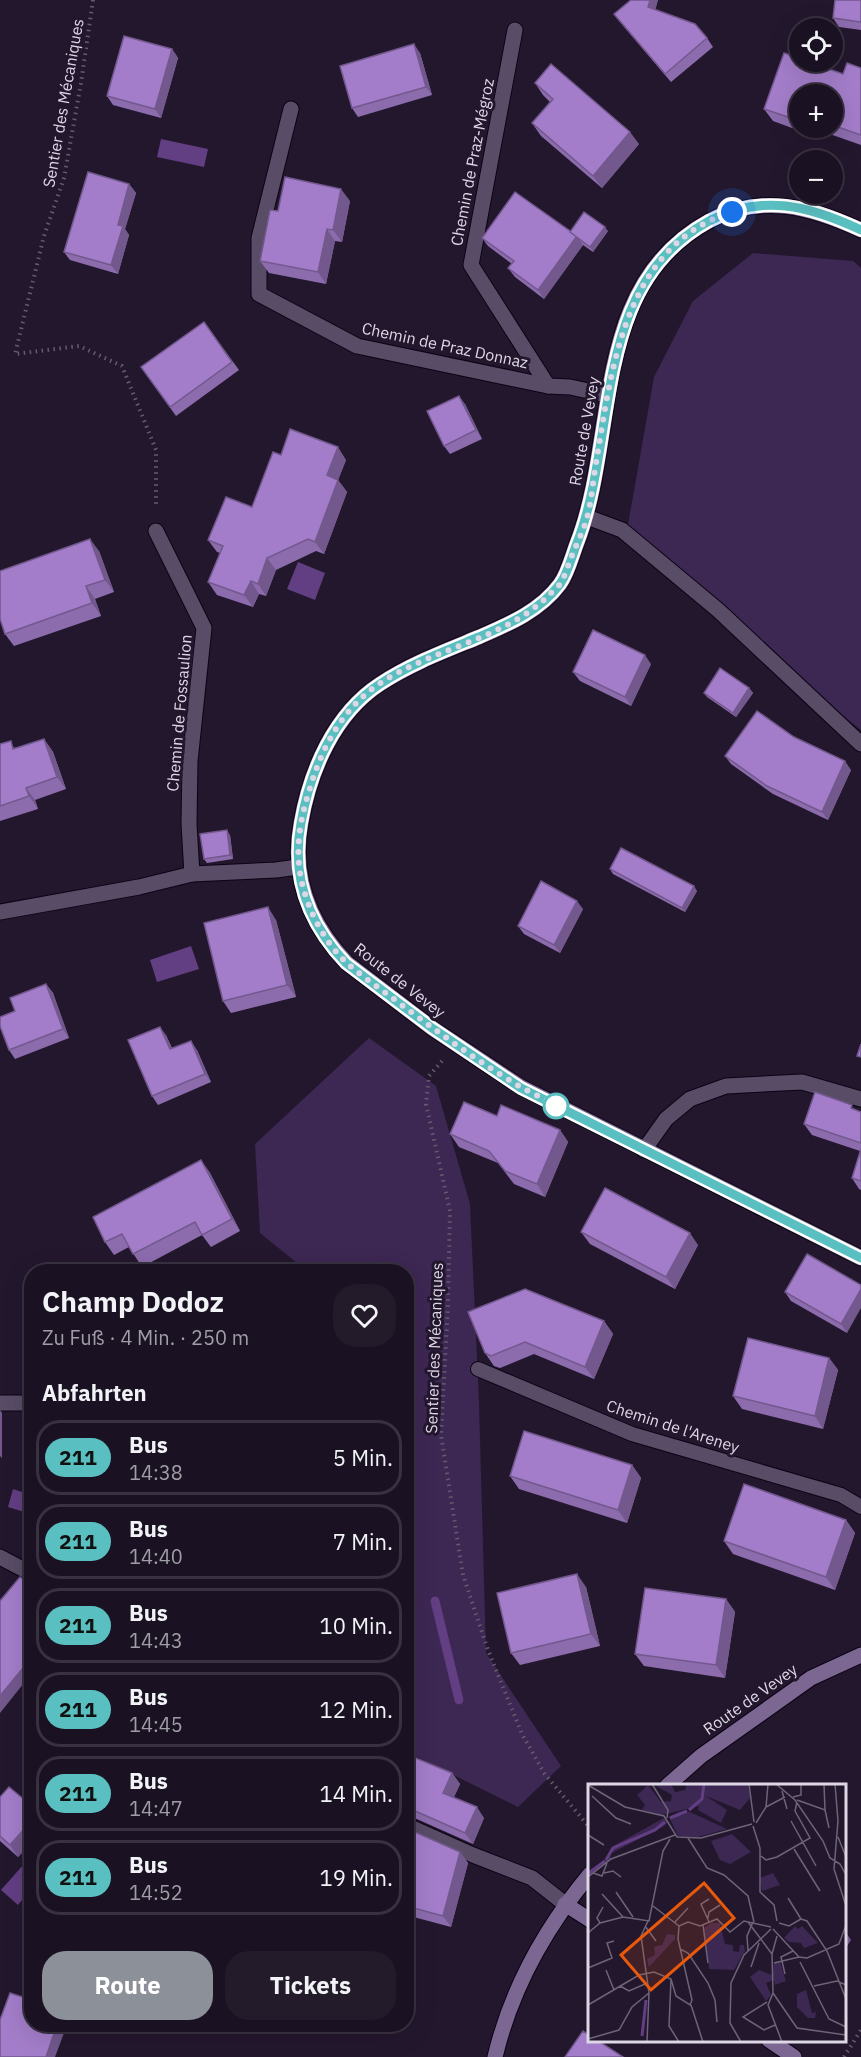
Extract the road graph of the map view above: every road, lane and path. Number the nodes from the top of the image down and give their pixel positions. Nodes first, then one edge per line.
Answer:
1 (93, 0) edge
2 (515, 30) dead end
3 (291, 109) dead end
4 (861, 230) edge
5 (548, 386) junction
6 (607, 395) junction
7 (587, 517) junction
8 (156, 531) joint
9 (861, 744) edge
10 (298, 867) junction
11 (192, 874) junction
12 (0, 912) edge
13 (444, 1059) dead end
14 (861, 1099) edge
15 (644, 1150) junction
16 (861, 1258) edge
17 (478, 1369) dead end
18 (0, 1403) edge
19 (24, 1403) edge
20 (861, 1507) edge
21 (0, 1557) edge
22 (24, 1570) edge
23 (861, 1655) edge
24 (668, 1784) edge
25 (588, 1826) edge
26 (414, 1829) edge
27 (588, 1876) edge
28 (565, 1904) junction
29 (588, 1919) edge
30 (861, 2030) edge
31 (772, 2042) edge
32 (495, 2057) edge
33 (794, 2057) edge
34 (844, 2057) edge

1 - 8 path, Sentier des Mécaniques
2 - 5 street, Chemin de Praz-Mégroz
3 - 5 street, Chemin de Praz Donnaz
4 - 6 street, Route de Vevey
5 - 6 street, Chemin de Praz Donnaz
6 - 7 street, Route de Vevey
7 - 9 street
7 - 10 street, Route de Vevey
8 - 11 street, Chemin de Fossaulion
10 - 11 street
10 - 15 street, Route de Vevey
11 - 12 street
13 - 25 path, Sentier des Mécaniques
14 - 15 street
15 - 16 street, Route de Vevey
17 - 20 lane, Chemin de l'Areney
18 - 19 street
21 - 22 street
23 - 24 street, Route de Vevey
26 - 28 street
27 - 28 street
28 - 29 street
28 - 32 street
30 - 34 path
31 - 33 street

